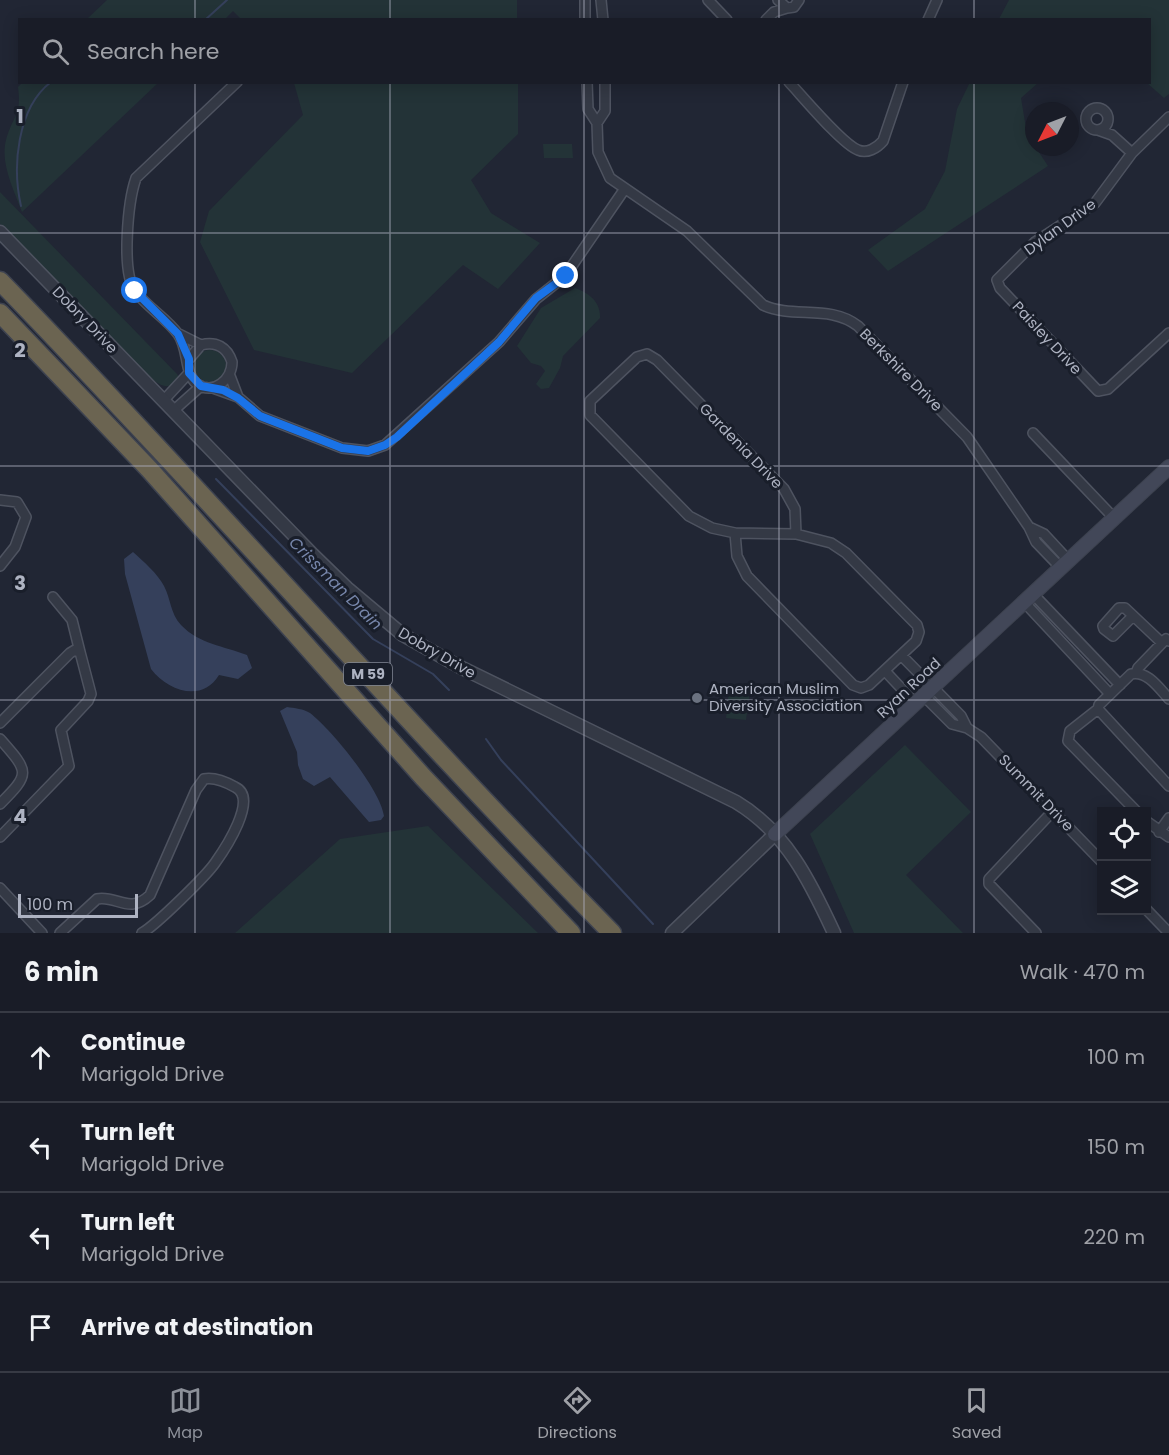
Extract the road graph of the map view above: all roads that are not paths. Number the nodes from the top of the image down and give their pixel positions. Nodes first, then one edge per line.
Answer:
1 (585, 0) edge
2 (602, 0) edge
3 (708, 0) edge
4 (778, 0) edge
5 (799, 0) edge
6 (937, 0) edge
7 (787, 8) junction
8 (774, 12) junction
9 (585, 18) edge
10 (603, 18) edge
11 (725, 18) edge
12 (768, 18) edge
13 (929, 18) edge
14 (235, 84) edge
15 (587, 84) edge
16 (605, 84) edge
17 (791, 84) edge
18 (902, 84) edge
19 (1169, 117) edge
20 (1108, 121) junction
21 (597, 123) junction
22 (1098, 130) junction
23 (1112, 135) junction
24 (1132, 153) junction
25 (624, 190) junction
26 (0, 232) edge
27 (997, 280) joint
28 (0, 281) edge
29 (0, 313) edge
30 (1169, 333) edge
31 (178, 334) junction
32 (201, 345) junction
33 (189, 359) junction
34 (189, 373) junction
35 (230, 376) junction
36 (201, 386) junction
37 (213, 387) junction
38 (238, 398) junction
39 (163, 400) junction
40 (173, 411) junction
41 (1033, 434) dead end
42 (1169, 467) edge
43 (0, 500) edge
44 (1114, 518) junction
45 (735, 533) junction
46 (796, 534) junction
47 (1065, 564) junction
48 (0, 566) edge
49 (53, 597) dead end
50 (1029, 598) junction
51 (1133, 616) dead end
52 (1165, 642) edge
53 (80, 652) junction
54 (901, 655) junction
55 (885, 671) junction
56 (1136, 673) junction
57 (1120, 685) junction
58 (1110, 694) junction
59 (924, 696) junction
60 (1169, 699) edge
61 (1098, 709) junction
62 (0, 723) edge
63 (0, 739) edge
64 (1169, 786) edge
65 (0, 804) edge
66 (1132, 807) edge
67 (1053, 811) junction
68 (1169, 818) edge
69 (1151, 825) edge
70 (1159, 832) junction
71 (776, 834) junction
72 (0, 837) edge
73 (1169, 837) edge
74 (1100, 861) edge
75 (0, 888) edge
76 (1151, 914) edge
77 (42, 933) edge
78 (60, 933) edge
79 (142, 933) edge
80 (571, 933) edge
81 (612, 933) edge
82 (672, 933) edge
83 (834, 933) edge
84 (1036, 933) edge
85 (1169, 933) edge

1 - 9 street
2 - 10 street
3 - 11 street
4 - 7 street
4 - 8 street
5 - 7 street
6 - 13 street
7 - 8 street
8 - 12 street
14 - 31 street
15 - 21 street, Berkshire Drive
16 - 21 street, Berkshire Drive
17 - 18 street
19 - 24 street, Dylan Drive
20 - 22 street
20 - 22 street
20 - 23 street
21 - 25 street, Berkshire Drive
22 - 23 street
23 - 24 street
24 - 27 street, Dylan Drive
25 - 38 street
25 - 47 street, Berkshire Drive
26 - 39 street, Dobry Drive
27 - 30 street, Paisley Drive
28 - 81 highway, M 59
29 - 80 highway, M 59
31 - 32 street
31 - 33 street
32 - 33 street
32 - 35 street
33 - 34 street
34 - 36 street
34 - 39 street
35 - 37 street
35 - 38 street
36 - 37 street
36 - 40 street
37 - 38 street
39 - 40 street, Dobry Drive
40 - 71 street, Dobry Drive
41 - 44 street
42 - 44 main road, Ryan Road
43 - 48 street
44 - 47 main road, Ryan Road
45 - 46 street
45 - 46 street, Gardenia Drive
45 - 55 street
46 - 54 street
47 - 50 main road, Ryan Road
49 - 53 street
50 - 57 street
50 - 58 street
50 - 59 main road, Ryan Road
51 - 52 street
52 - 56 street
53 - 62 street
53 - 72 street
54 - 55 street
54 - 59 street
55 - 59 street
56 - 57 street
56 - 60 street
57 - 58 street
58 - 61 street
59 - 67 street, Summit Drive
59 - 71 main road, Ryan Road
61 - 64 street
61 - 66 street
63 - 65 street
67 - 74 street, Summit Drive
67 - 84 street
68 - 70 street
69 - 70 street
70 - 73 street
71 - 82 street, Ryan Road
71 - 83 street, Dobry Drive
75 - 77 street
76 - 85 street
78 - 79 street

